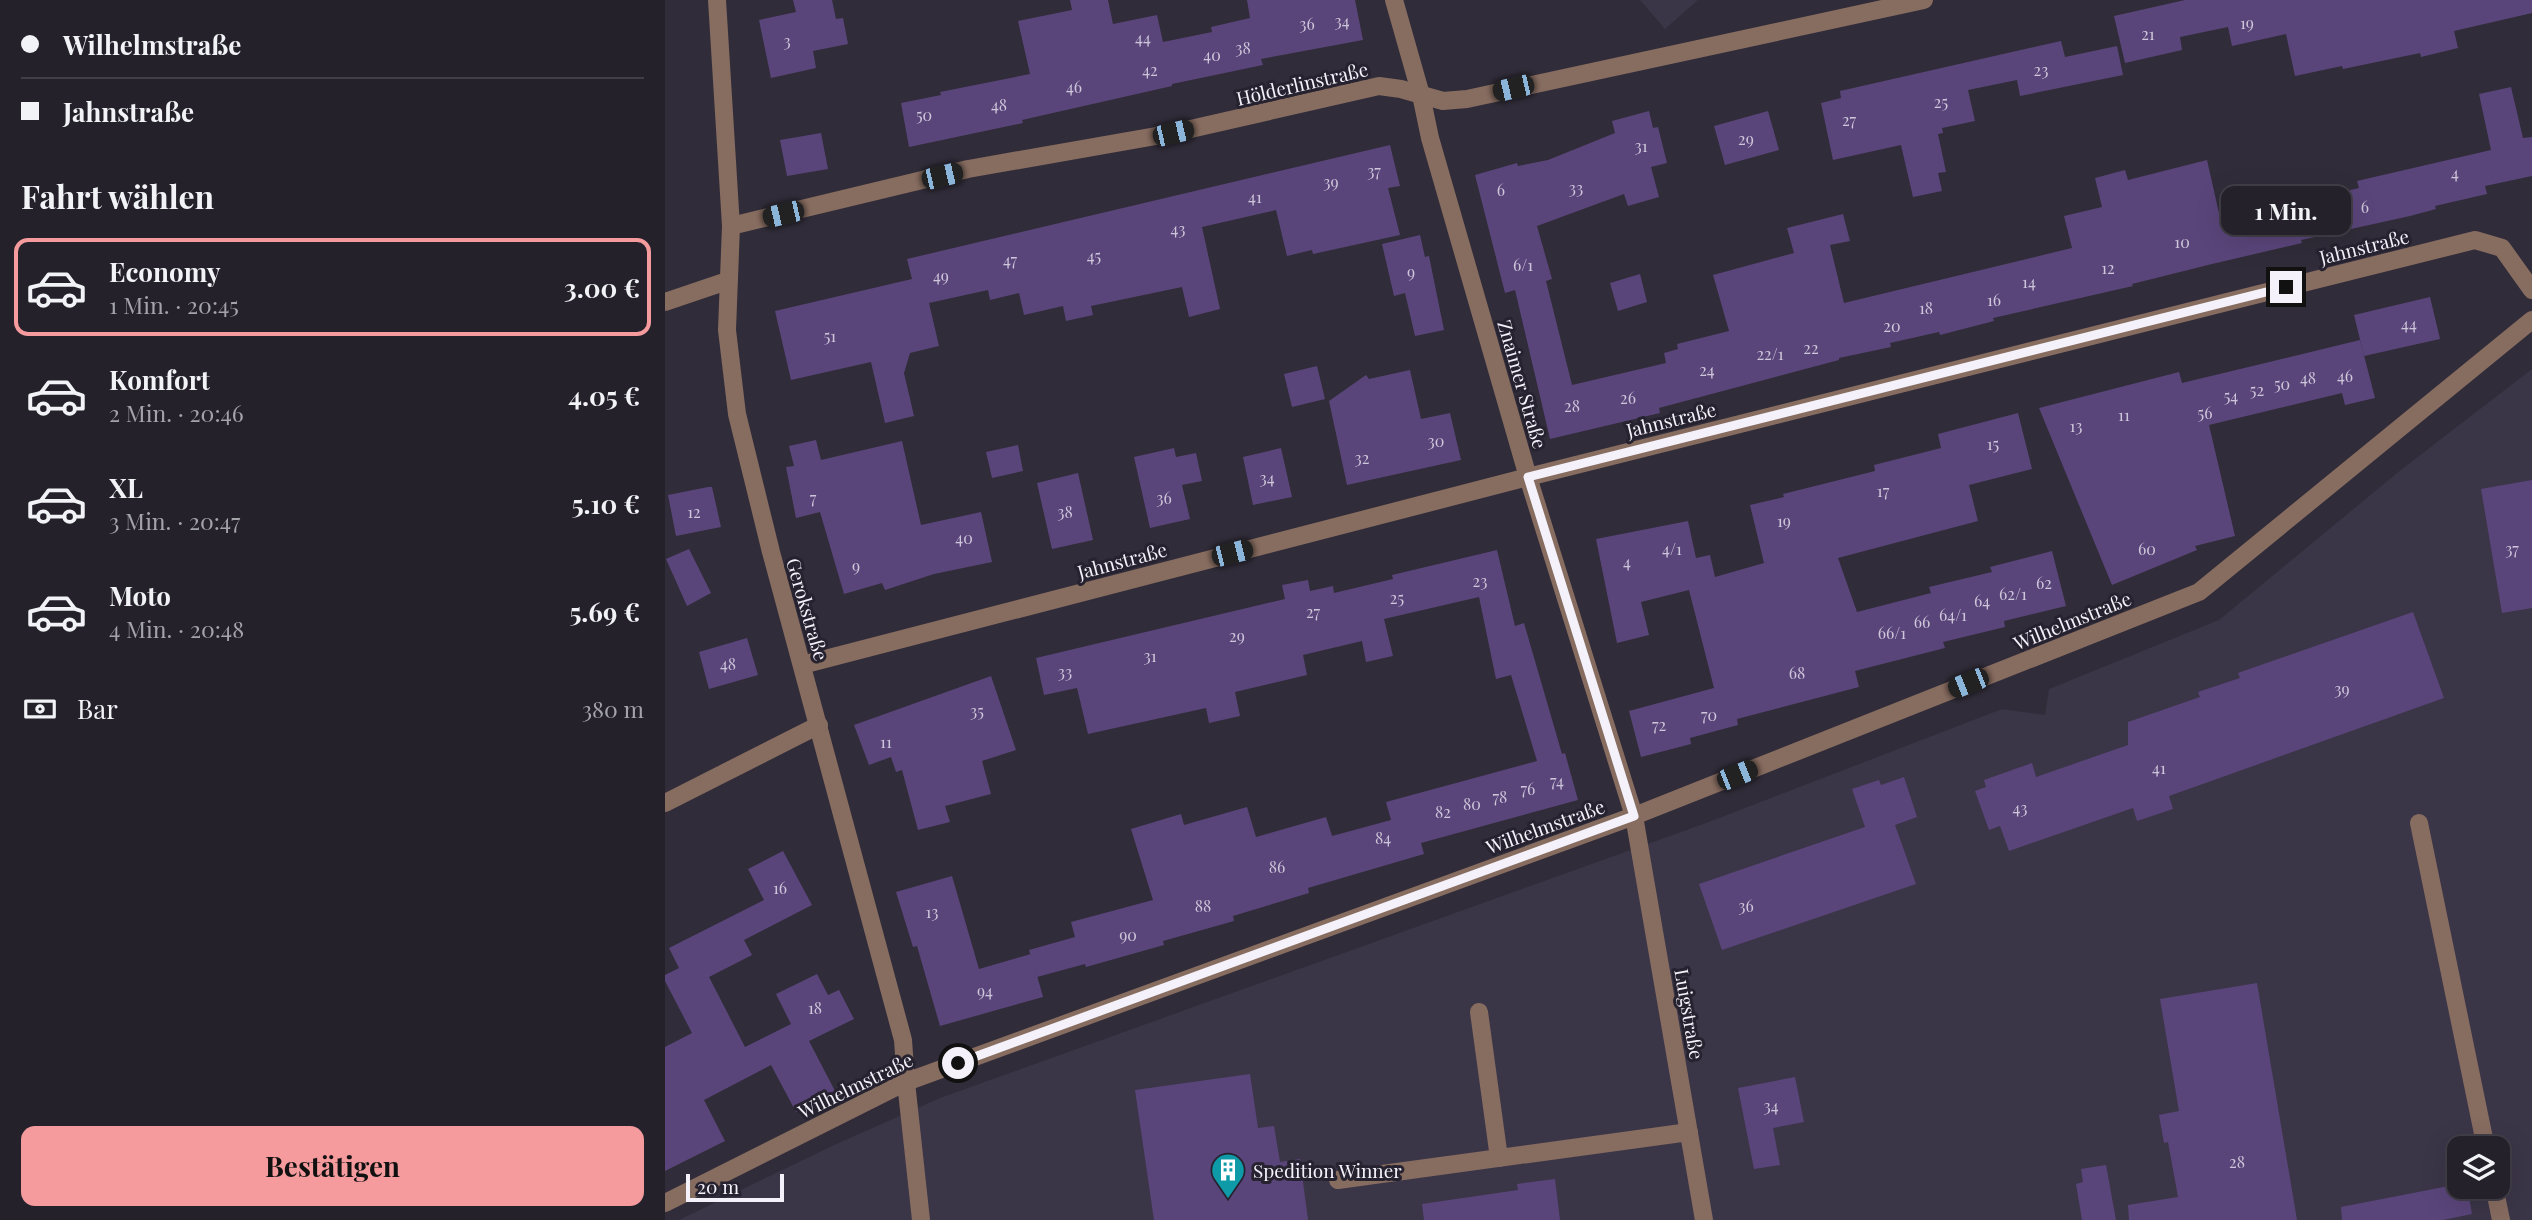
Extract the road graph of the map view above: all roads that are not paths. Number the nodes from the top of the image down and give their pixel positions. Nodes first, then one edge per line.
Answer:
1 (717, 0) edge
2 (1394, 0) edge
3 (1924, 0) edge
4 (1420, 95) junction
5 (731, 226) junction
6 (727, 281) junction
7 (2532, 289) edge
8 (665, 302) edge
9 (2532, 320) edge
10 (1528, 477) junction
11 (802, 664) junction
12 (819, 725) junction
13 (665, 803) edge
14 (1634, 816) junction
15 (2419, 824) dead end
16 (1479, 1012) dead end
17 (905, 1082) junction
18 (1689, 1132) junction
19 (2484, 1136) edge
20 (1499, 1158) junction
21 (1338, 1180) dead end
22 (2497, 1199) edge
23 (665, 1203) edge
24 (921, 1220) edge
25 (1704, 1220) edge
26 (2501, 1220) edge

1 - 5 street, Gerokstraße
2 - 4 street, Znaimer Straße
3 - 4 street, Hölderlinstraße
4 - 5 street, Hölderlinstraße
4 - 10 street, Znaimer Straße
5 - 6 street, Gerokstraße
6 - 8 street
6 - 11 street, Gerokstraße
7 - 10 street, Jahnstraße
9 - 14 street, Wilhelmstraße
10 - 11 street, Jahnstraße
10 - 14 street, Znaimer Straße
11 - 12 street, Gerokstraße
12 - 13 street
12 - 17 street, Gerokstraße
14 - 17 street, Wilhelmstraße
14 - 18 street, Luigstraße
15 - 19 street
16 - 20 street
17 - 23 street, Wilhelmstraße
17 - 24 street, Gerokstraße
18 - 20 street
18 - 25 street, Luigstraße
20 - 21 street
22 - 26 street

